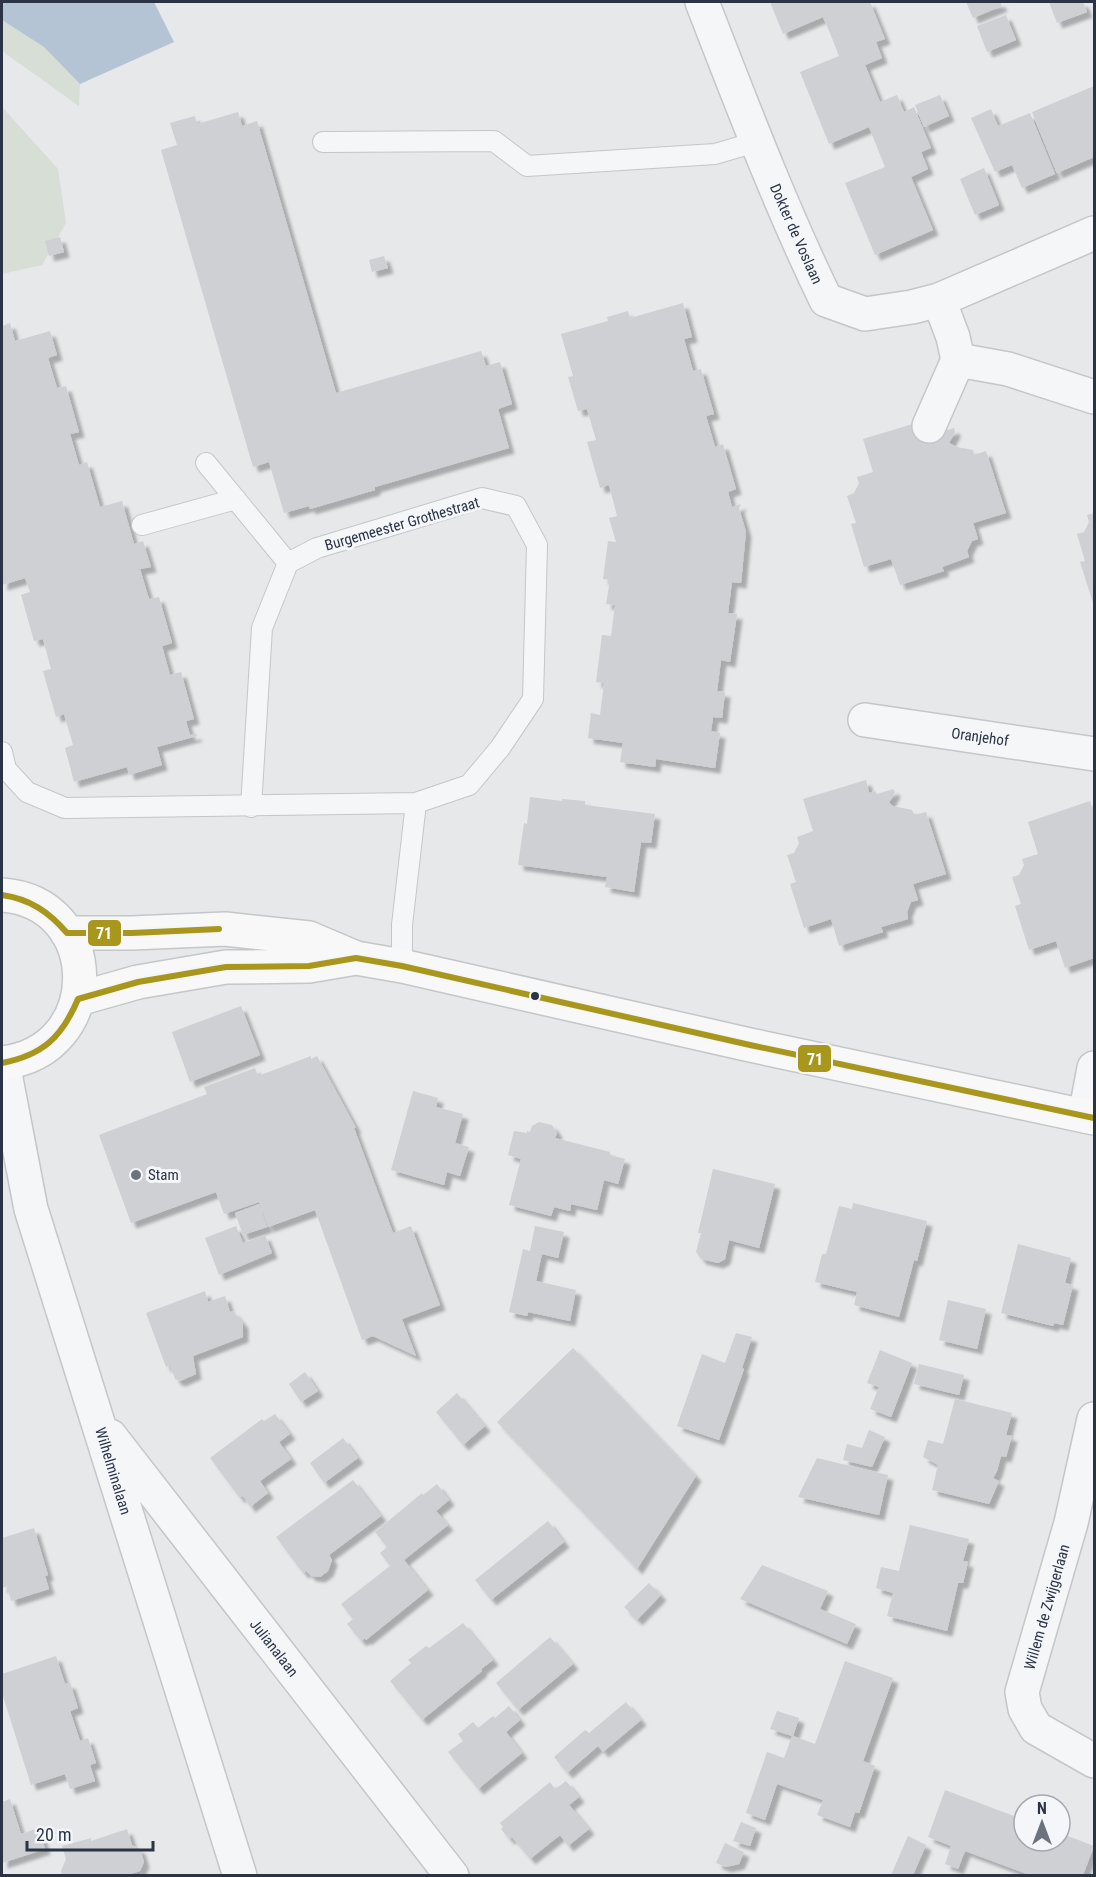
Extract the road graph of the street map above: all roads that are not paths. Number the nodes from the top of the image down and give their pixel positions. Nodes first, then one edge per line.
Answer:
1 (702, 2) edge
2 (323, 142) dead end
3 (756, 142) junction
4 (1095, 233) edge
5 (939, 300) junction
6 (958, 360) junction
7 (1095, 397) edge
8 (929, 426) dead end
9 (206, 463) dead end
10 (236, 500) junction
11 (142, 525) dead end
12 (288, 563) junction
13 (865, 720) dead end
14 (2, 752) edge
15 (1095, 754) edge
16 (416, 804) junction
17 (251, 807) junction
18 (2, 895) edge
19 (67, 933) junction
20 (356, 958) junction
21 (402, 966) junction
22 (78, 999) junction
23 (2, 1063) edge
24 (1095, 1068) edge
25 (1090, 1117) edge
26 (1095, 1419) edge
27 (98, 1420) junction
28 (1095, 1761) edge
29 (240, 1875) edge
30 (452, 1875) edge

1 - 3 street, Dokter de Voslaan
2 - 3 lane
3 - 5 street, Dokter de Voslaan
4 - 5 street, Dokter de Voslaan
5 - 6 street
6 - 7 street
6 - 8 street
9 - 10 lane
10 - 11 lane
10 - 12 lane
12 - 16 lane, Burgemeester Grothestraat
12 - 17 lane
13 - 15 street, Oranjehof
14 - 17 lane, Burgemeester Grothestraat
16 - 17 lane, Burgemeester Grothestraat
16 - 21 lane
18 - 19 main road
19 - 20 main road
19 - 22 main road
20 - 21 main road
20 - 22 main road
21 - 25 main road
22 - 23 main road
23 - 27 street, Wilhelminalaan
24 - 25 street
26 - 28 street, Willem de Zwijgerlaan
27 - 29 street, Wilhelminalaan
27 - 30 street, Julianalaan

